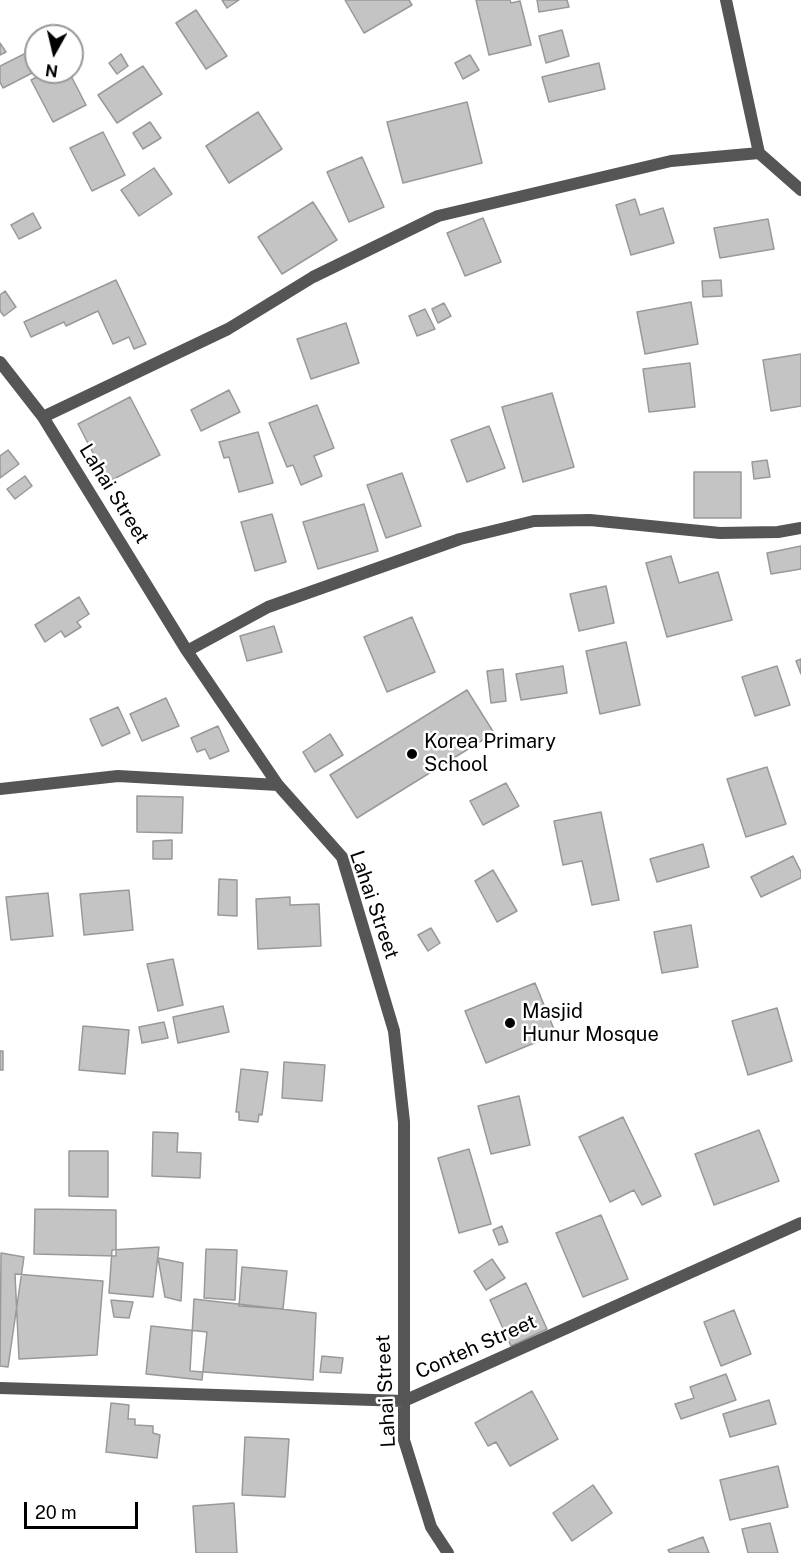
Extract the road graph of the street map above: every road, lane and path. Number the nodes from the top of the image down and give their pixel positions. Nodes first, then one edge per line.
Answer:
1 (726, 0) edge
2 (759, 153) junction
3 (801, 190) edge
4 (0, 362) edge
5 (43, 417) junction
6 (801, 528) edge
7 (188, 651) junction
8 (278, 785) junction
9 (0, 789) edge
10 (801, 1223) edge
11 (0, 1388) edge
12 (404, 1401) junction
13 (448, 1553) edge

1 - 2 street
2 - 3 street
2 - 5 street
4 - 5 street, Lahai Street
5 - 7 street, Lahai Street
6 - 7 street
7 - 8 street, Lahai Street
8 - 9 street
8 - 12 street, Lahai Street
10 - 12 street, Conteh Street
11 - 12 street, Conteh Street
12 - 13 street, Lahai Street

